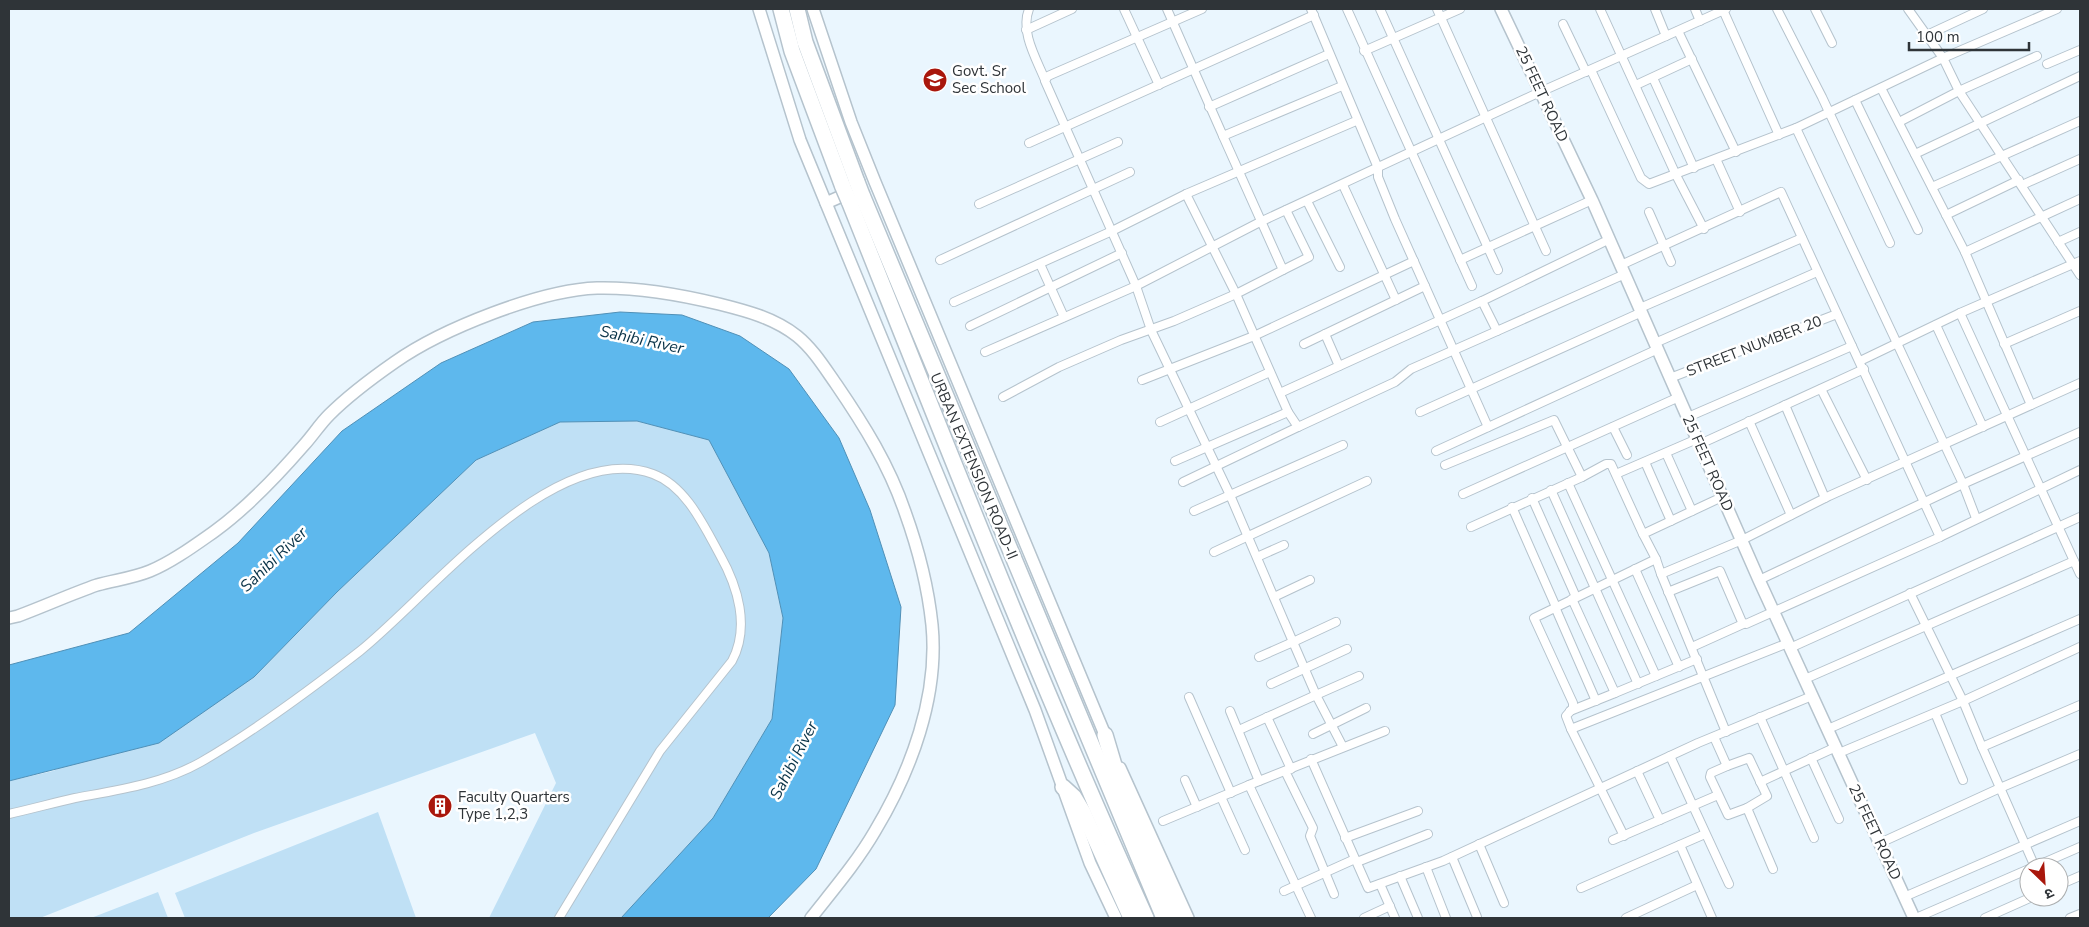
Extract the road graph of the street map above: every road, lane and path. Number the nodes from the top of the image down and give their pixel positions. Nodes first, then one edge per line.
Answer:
1 (759, 9) edge
2 (781, 9) edge
3 (796, 9) edge
4 (813, 9) edge
5 (1030, 9) edge
6 (1072, 9) edge
7 (1124, 9) edge
8 (1167, 9) edge
9 (1202, 9) edge
10 (1347, 9) edge
11 (1380, 9) edge
12 (1437, 9) edge
13 (1460, 9) edge
14 (1501, 9) edge
15 (1600, 9) edge
16 (1655, 9) edge
17 (1696, 9) edge
18 (1777, 9) edge
19 (1815, 9) edge
20 (1908, 9) edge
21 (1983, 9) edge
22 (2057, 9) edge
23 (1724, 10) edge
24 (1312, 12) edge
25 (1441, 18) junction
26 (1700, 21) junction
27 (1173, 22) junction
28 (1563, 24) dead end
29 (1026, 30) junction
30 (1678, 31) junction
31 (1927, 35) junction
32 (1666, 36) junction
33 (1137, 37) junction
34 (1394, 40) junction
35 (1832, 42) dead end
36 (2080, 50) edge
37 (1364, 51) junction
38 (1329, 54) junction
39 (1622, 56) junction
40 (2037, 56) dead end
41 (1943, 58) junction
42 (1692, 59) junction
43 (2047, 64) dead end
44 (1194, 70) junction
45 (1588, 71) junction
46 (2080, 76) edge
47 (1652, 78) junction
48 (1045, 80) junction
49 (1159, 85) junction
50 (1636, 85) junction
51 (1342, 86) junction
52 (1881, 88) junction
53 (1540, 92) junction
54 (1959, 92) junction
55 (1854, 100) junction
56 (1209, 107) junction
57 (1827, 113) junction
58 (1485, 118) junction
59 (2080, 120) edge
60 (1356, 121) junction
61 (1899, 122) junction
62 (1980, 122) junction
63 (1066, 126) junction
64 (1796, 128) junction
65 (1779, 135) junction
66 (1222, 136) junction
67 (1438, 140) junction
68 (1118, 142) dead end
69 (1029, 143) dead end
70 (834, 146) junction
71 (1410, 152) junction
72 (1736, 152) junction
73 (1915, 154) junction
74 (2002, 155) junction
75 (1080, 157) junction
76 (1716, 159) junction
77 (2080, 159) edge
78 (1378, 168) junction
79 (1694, 168) junction
80 (1130, 172) dead end
81 (1238, 172) junction
82 (1676, 175) junction
83 (875, 182) junction
84 (2020, 182) junction
85 (1343, 185) junction
86 (1932, 187) junction
87 (1094, 190) junction
88 (853, 191) junction
89 (1186, 194) junction
90 (2080, 199) edge
91 (1592, 200) junction
92 (1307, 201) junction
93 (826, 202) junction
94 (979, 204) dead end
95 (1286, 210) junction
96 (1648, 212) dead end
97 (1740, 212) junction
98 (1946, 215) junction
99 (2041, 217) junction
100 (1260, 222) junction
101 (1534, 225) junction
102 (1704, 229) junction
103 (1918, 230) dead end
104 (1112, 231) junction
105 (2080, 232) edge
106 (1802, 238) junction
107 (1610, 239) junction
108 (2058, 242) junction
109 (1890, 243) dead end
110 (1212, 245) junction
111 (1664, 246) junction
112 (1488, 247) junction
113 (1546, 251) dead end
114 (1965, 252) junction
115 (1122, 253) junction
116 (940, 260) dead end
117 (1460, 260) junction
118 (1414, 261) junction
119 (1671, 262) dead end
120 (2077, 263) edge
121 (1040, 264) junction
122 (1340, 267) dead end
123 (1283, 270) junction
124 (1498, 270) dead end
125 (1623, 270) junction
126 (1817, 272) junction
127 (1385, 274) junction
128 (2080, 274) edge
129 (1136, 286) junction
130 (1425, 286) junction
131 (1472, 286) dead end
132 (1050, 287) junction
133 (1236, 294) junction
134 (1396, 300) junction
135 (1482, 301) junction
136 (954, 302) dead end
137 (1986, 303) junction
138 (1641, 310) junction
139 (2080, 311) edge
140 (1960, 313) junction
141 (1837, 314) junction
142 (1064, 317) junction
143 (1440, 320) junction
144 (1936, 325) junction
145 (970, 326) dead end
146 (1151, 330) junction
147 (1497, 331) junction
148 (1325, 334) junction
149 (1254, 336) junction
150 (1304, 344) dead end
151 (1896, 344) junction
152 (2004, 344) junction
153 (1656, 346) junction
154 (1852, 346) junction
155 (1453, 351) junction
156 (984, 352) dead end
157 (1860, 361) junction
158 (1339, 366) junction
159 (1172, 368) junction
160 (1864, 369) junction
161 (1270, 372) junction
162 (1670, 378) junction
163 (1142, 380) dead end
164 (2080, 383) edge
165 (1470, 389) junction
166 (1821, 389) junction
167 (1280, 393) junction
168 (1004, 397) dead end
169 (1679, 397) junction
170 (1785, 405) junction
171 (2031, 406) junction
172 (1189, 408) junction
173 (1288, 412) junction
174 (1420, 412) dead end
175 (2007, 416) junction
176 (1688, 418) junction
177 (1160, 422) dead end
178 (1750, 422) junction
179 (1298, 427) junction
180 (1488, 427) junction
181 (1613, 427) junction
182 (1983, 427) junction
183 (2080, 432) edge
184 (1698, 442) junction
185 (1945, 445) junction
186 (1344, 446) dead end
187 (1567, 446) junction
188 (1207, 447) junction
189 (1436, 451) dead end
190 (1666, 453) junction
191 (1627, 455) dead end
192 (2027, 456) junction
193 (1175, 461) dead end
194 (1646, 462) junction
195 (1906, 463) junction
196 (1445, 465) dead end
197 (1217, 466) junction
198 (2080, 470) edge
199 (1616, 474) junction
200 (1582, 477) junction
201 (1868, 480) junction
202 (1366, 481) dead end
203 (1183, 482) dead end
204 (1568, 483) junction
205 (1963, 484) junction
206 (2040, 487) junction
207 (1551, 490) junction
208 (1463, 494) dead end
209 (1230, 495) junction
210 (1722, 497) junction
211 (1532, 498) junction
212 (1825, 498) junction
213 (1925, 502) junction
214 (1512, 507) junction
215 (1194, 511) dead end
216 (1692, 511) junction
217 (1792, 515) junction
218 (2080, 517) edge
219 (1976, 518) junction
220 (1671, 521) junction
221 (1470, 527) dead end
222 (2059, 527) junction
223 (1644, 534) junction
224 (1248, 537) junction
225 (1940, 537) junction
226 (1742, 540) junction
227 (1284, 545) dead end
228 (1214, 552) dead end
229 (1257, 557) junction
230 (1656, 559) junction
231 (2074, 561) junction
232 (1635, 569) junction
233 (1661, 574) junction
234 (2080, 574) edge
235 (1310, 580) dead end
236 (1611, 580) junction
237 (1759, 580) junction
238 (1594, 588) junction
239 (1668, 592) junction
240 (1910, 593) junction
241 (1274, 597) junction
242 (1574, 598) junction
243 (1555, 607) junction
244 (1774, 612) junction
245 (9, 618) edge
246 (2080, 619) edge
247 (1336, 622) dead end
248 (1743, 624) junction
249 (1926, 627) junction
250 (1293, 642) junction
251 (1789, 646) junction
252 (1692, 647) junction
253 (2080, 647) edge
254 (1347, 649) dead end
255 (1259, 657) dead end
256 (1697, 659) junction
257 (1679, 667) junction
258 (1304, 668) junction
259 (1359, 676) dead end
260 (1656, 676) junction
261 (1704, 676) junction
262 (1949, 676) junction
263 (1805, 680) junction
264 (1271, 684) dead end
265 (1638, 684) junction
266 (1615, 693) junction
267 (1316, 695) junction
268 (1812, 696) junction
269 (1189, 697) dead end
270 (1596, 701) junction
271 (1963, 701) junction
272 (2080, 705) edge
273 (1366, 708) dead end
274 (1230, 711) dead end
275 (1570, 712) junction
276 (1936, 713) junction
277 (1267, 717) junction
278 (1760, 717) junction
279 (1332, 726) junction
280 (1571, 729) junction
281 (1828, 729) junction
282 (1239, 730) junction
283 (1385, 731) dead end
284 (1726, 732) junction
285 (1313, 734) dead end
286 (1105, 735) junction
287 (1714, 737) junction
288 (1343, 747) junction
289 (1982, 747) junction
290 (1838, 750) junction
291 (2080, 754) edge
292 (1670, 756) junction
293 (1812, 758) junction
294 (1311, 759) junction
295 (1727, 766) junction
296 (1288, 770) junction
297 (1637, 771) junction
298 (1784, 771) junction
299 (1186, 780) dead end
300 (1963, 780) dead end
301 (1259, 781) junction
302 (1760, 782) junction
303 (1250, 784) junction
304 (1063, 787) junction
305 (1601, 788) junction
306 (2000, 788) junction
307 (1231, 792) junction
308 (1718, 795) junction
309 (1221, 797) junction
310 (1693, 806) junction
311 (1197, 807) junction
312 (1747, 808) junction
313 (1418, 811) dead end
314 (9, 814) edge
315 (1839, 819) dead end
316 (1660, 820) junction
317 (1164, 821) dead end
318 (2080, 821) edge
319 (1428, 834) dead end
320 (1705, 834) junction
321 (1624, 836) junction
322 (1346, 838) junction
323 (1814, 838) dead end
324 (1613, 840) dead end
325 (1880, 843) junction
326 (1479, 844) junction
327 (1680, 845) junction
328 (2026, 845) junction
329 (2080, 847) edge
330 (1245, 850) dead end
331 (1452, 857) junction
332 (2031, 857) edge
333 (2058, 857) edge
334 (1356, 860) junction
335 (1426, 867) junction
336 (1773, 869) dead end
337 (1325, 873) junction
338 (2019, 873) edge
339 (1400, 876) junction
340 (1380, 884) junction
341 (1729, 884) dead end
342 (1697, 885) junction
343 (1296, 886) junction
344 (1582, 888) dead end
345 (1284, 891) dead end
346 (1334, 894) dead end
347 (1904, 896) junction
348 (1504, 903) dead end
349 (2019, 903) edge
350 (1390, 906) junction
351 (2080, 914) edge
352 (1477, 916) dead end
353 (559, 918) edge
354 (811, 918) edge
355 (1116, 918) edge
356 (1131, 918) edge
357 (1146, 918) edge
358 (1164, 918) edge
359 (1177, 918) edge
360 (1188, 918) edge
361 (1311, 918) edge
362 (1364, 918) edge
363 (1395, 918) edge
364 (1418, 918) edge
365 (1446, 918) edge
366 (1626, 918) edge
367 (1710, 918) edge
368 (1915, 918) edge
369 (1985, 918) edge
370 (2070, 918) edge

1 - 93 street
2 - 70 highway, URBAN EXTENSION ROAD-II
3 - 70 highway, URBAN EXTENSION ROAD-II
4 - 83 street
5 - 29 street
6 - 29 street
7 - 33 street
8 - 27 street
9 - 27 street
10 - 37 street
11 - 34 street
12 - 25 street
13 - 25 street
14 - 53 street, 25 FEET ROAD
15 - 39 street
16 - 32 street
17 - 26 street
18 - 57 street
19 - 35 street
20 - 31 street
21 - 31 street
22 - 41 street
23 - 26 street
23 - 65 street
24 - 38 street
24 - 44 street
25 - 34 street
25 - 58 street
26 - 30 street
27 - 33 street
27 - 44 street
28 - 45 street
29 - 48 street
30 - 32 street
30 - 42 street
31 - 41 street
32 - 39 street
33 - 48 street
33 - 49 street
34 - 37 street
34 - 67 street
36 - 43 street
37 - 71 street
38 - 51 street
38 - 56 street
39 - 45 street
39 - 50 street
40 - 54 street
41 - 52 street
41 - 54 street
42 - 47 street
42 - 72 street
44 - 49 street
44 - 56 street
45 - 53 street
45 - 82 street
46 - 62 street
47 - 50 street
47 - 79 street
48 - 63 street
49 - 63 street
50 - 82 street
51 - 60 street
51 - 66 street
52 - 55 street
52 - 61 street
53 - 58 street
53 - 91 street, 25 FEET ROAD
54 - 61 street
54 - 62 street
55 - 57 street
55 - 103 street
56 - 66 street
57 - 64 street
57 - 109 street
58 - 67 street
58 - 101 street
59 - 74 street
60 - 78 street
60 - 81 street
61 - 73 street
62 - 73 street
62 - 74 street
63 - 69 street
63 - 75 street
64 - 65 street
64 - 151 street
65 - 72 street
66 - 81 street
67 - 71 street
67 - 112 street
68 - 75 street
70 - 88 highway, URBAN EXTENSION ROAD-II
71 - 78 street
71 - 117 street
72 - 76 street
73 - 86 street
74 - 84 street
74 - 86 street
75 - 87 street
75 - 94 street
76 - 79 street
76 - 97 street
77 - 84 street
78 - 85 street
78 - 118 street
79 - 82 street
80 - 87 street
81 - 89 street
81 - 100 street
82 - 102 street
83 - 93 street
83 - 286 street
84 - 98 street
84 - 99 street
85 - 92 street
85 - 127 street
86 - 98 street
87 - 104 street
87 - 116 street
88 - 357 highway, URBAN EXTENSION ROAD-II
88 - 358 highway, URBAN EXTENSION ROAD-II
89 - 104 street
89 - 110 street
90 - 99 street
91 - 101 street
91 - 107 street, 25 FEET ROAD
92 - 95 street
92 - 122 street
93 - 304 street
95 - 100 street
95 - 123 street
96 - 111 street
97 - 102 street
97 - 106 street
98 - 114 street
99 - 108 street
99 - 114 street
100 - 110 street
100 - 123 street
101 - 112 street
101 - 113 street
102 - 111 street
104 - 115 street
104 - 121 street
105 - 108 street
106 - 126 street
106 - 138 street
107 - 125 street, 25 FEET ROAD
107 - 135 street
108 - 120 street
110 - 129 street
110 - 133 street
111 - 119 street
111 - 125 street
112 - 117 street
112 - 124 street
114 - 137 street
115 - 129 street
115 - 132 street
117 - 131 street
118 - 127 street
118 - 130 street
120 - 128 street
120 - 137 street
121 - 132 street
121 - 136 street
123 - 133 street
125 - 138 street, 25 FEET ROAD
125 - 147 street
126 - 141 street
126 - 153 street
127 - 134 street
127 - 149 street
129 - 142 street
129 - 146 street
130 - 134 street
130 - 143 street
132 - 142 street
132 - 145 street
133 - 146 street
133 - 149 street
134 - 148 street
135 - 143 street
135 - 147 street
137 - 140 street
137 - 152 street
138 - 153 street, 25 FEET ROAD
138 - 165 street
139 - 152 street
140 - 144 street
140 - 175 street
141 - 154 street
141 - 162 street, STREET NUMBER 20
142 - 156 street
143 - 155 street
143 - 158 street
144 - 151 street
144 - 182 street
146 - 159 street
146 - 168 street
147 - 155 street
148 - 150 street
148 - 158 street
149 - 159 street
149 - 161 street
151 - 157 street
151 - 185 street
152 - 171 street
153 - 162 street, 25 FEET ROAD
153 - 180 street
154 - 157 street
154 - 176 street
155 - 165 street
155 - 179 street
157 - 160 street
158 - 167 street
159 - 163 street
159 - 172 street
160 - 166 street
160 - 195 street
161 - 167 street
161 - 172 street
162 - 169 street, 25 FEET ROAD
164 - 171 street
165 - 174 street
165 - 180 street
166 - 170 street
166 - 201 street
167 - 173 street
169 - 176 street, 25 FEET ROAD
169 - 181 street
170 - 178 street
170 - 212 street
171 - 175 street
172 - 177 street
172 - 188 street
173 - 179 street
173 - 188 street
175 - 182 street
175 - 192 street
176 - 184 street, 25 FEET ROAD
178 - 184 street
178 - 217 street
179 - 197 street
180 - 189 street
181 - 187 street
181 - 191 street
182 - 185 street
183 - 192 street
184 - 190 street
184 - 210 street, 25 FEET ROAD
185 - 195 street
185 - 205 street
186 - 209 street
187 - 196 street
187 - 200 street
187 - 208 street
188 - 193 street
188 - 197 street
190 - 194 street
190 - 216 street
192 - 205 street
192 - 206 street
194 - 199 street
194 - 220 street
195 - 201 street
195 - 213 street
197 - 203 street
197 - 209 street
198 - 206 street
199 - 200 street
199 - 223 street
200 - 204 street
201 - 212 street
202 - 224 street
204 - 207 street
204 - 236 street
205 - 213 street
205 - 219 street
206 - 219 street
206 - 222 street
207 - 211 street
207 - 238 street
209 - 215 street
209 - 224 street
210 - 216 street
210 - 226 street, 25 FEET ROAD
211 - 214 street
211 - 242 street
212 - 217 street
213 - 225 street
213 - 237 street
214 - 221 street
214 - 243 street
216 - 220 street
217 - 226 street
218 - 222 street
219 - 225 street
220 - 223 street
222 - 231 street
222 - 240 street
223 - 230 street
224 - 228 street
224 - 229 street
225 - 244 street
226 - 233 street
226 - 237 street, 25 FEET ROAD
227 - 229 street
229 - 241 street
230 - 232 street
230 - 233 street
231 - 234 street
231 - 249 street
232 - 236 street
232 - 257 street
233 - 239 street
235 - 241 street
236 - 238 street
236 - 260 street
237 - 244 street, 25 FEET ROAD
238 - 242 street
238 - 265 street
239 - 248 street
239 - 252 street
240 - 249 street
240 - 251 street
241 - 250 street
242 - 243 street
242 - 266 street
243 - 270 street
243 - 275 street
244 - 248 street
244 - 251 street, 25 FEET ROAD
245 - 354 street
246 - 262 street
247 - 250 street
248 - 252 street
249 - 262 street
249 - 263 street
250 - 255 street
250 - 258 street
251 - 261 street
251 - 263 street, 25 FEET ROAD
252 - 256 street
253 - 271 street
254 - 258 street
256 - 257 street
256 - 261 street
257 - 260 street
258 - 264 street
258 - 267 street
259 - 267 street
260 - 265 street
261 - 280 street
261 - 284 street
262 - 271 street
262 - 281 street
263 - 268 street, 25 FEET ROAD
265 - 266 street
266 - 270 street
267 - 277 street
267 - 279 street
268 - 278 street
268 - 281 street, 25 FEET ROAD
269 - 307 street
270 - 275 street
271 - 276 street
271 - 289 street
272 - 289 street
273 - 279 street
274 - 282 street
275 - 280 street
276 - 290 street
276 - 300 street
277 - 282 street
277 - 296 street
278 - 284 street
278 - 298 street
279 - 285 street
279 - 288 street
280 - 305 street
281 - 290 street, 25 FEET ROAD
282 - 301 street
283 - 288 street
284 - 287 street
286 - 359 highway
286 - 360 street
287 - 292 street
287 - 295 street
288 - 294 street
289 - 306 street
290 - 293 street
290 - 325 street, 25 FEET ROAD
291 - 306 street
292 - 297 street
292 - 310 street
293 - 298 street
293 - 315 street
294 - 296 street
294 - 322 street
295 - 302 street
295 - 308 street
296 - 301 street
296 - 337 street
297 - 305 street
297 - 316 street
298 - 302 street
298 - 323 street
299 - 311 street
301 - 303 street
302 - 312 street
303 - 307 street
303 - 343 street
304 - 355 street
304 - 356 highway
305 - 321 street
305 - 326 street
306 - 325 street
306 - 328 street
307 - 309 street
308 - 310 street
308 - 312 street
309 - 311 street
309 - 330 street
310 - 316 street
310 - 320 street
311 - 317 street
312 - 336 street
313 - 322 street
314 - 353 street
316 - 321 street
318 - 328 street
319 - 334 street
320 - 327 street
320 - 341 street
321 - 324 street
322 - 334 street
325 - 347 street, 25 FEET ROAD
326 - 331 street
326 - 348 street
327 - 342 street
327 - 344 street
328 - 332 street
328 - 347 street
329 - 333 street
331 - 335 street
331 - 352 street
334 - 337 street
334 - 340 street
335 - 339 street
335 - 365 street
337 - 343 street
337 - 346 street
338 - 368 street
339 - 340 street
339 - 364 street
340 - 350 street
342 - 366 street
342 - 367 street
343 - 345 street
343 - 361 street
347 - 368 street, 25 FEET ROAD
349 - 369 street
350 - 362 street
350 - 363 street
351 - 370 street

